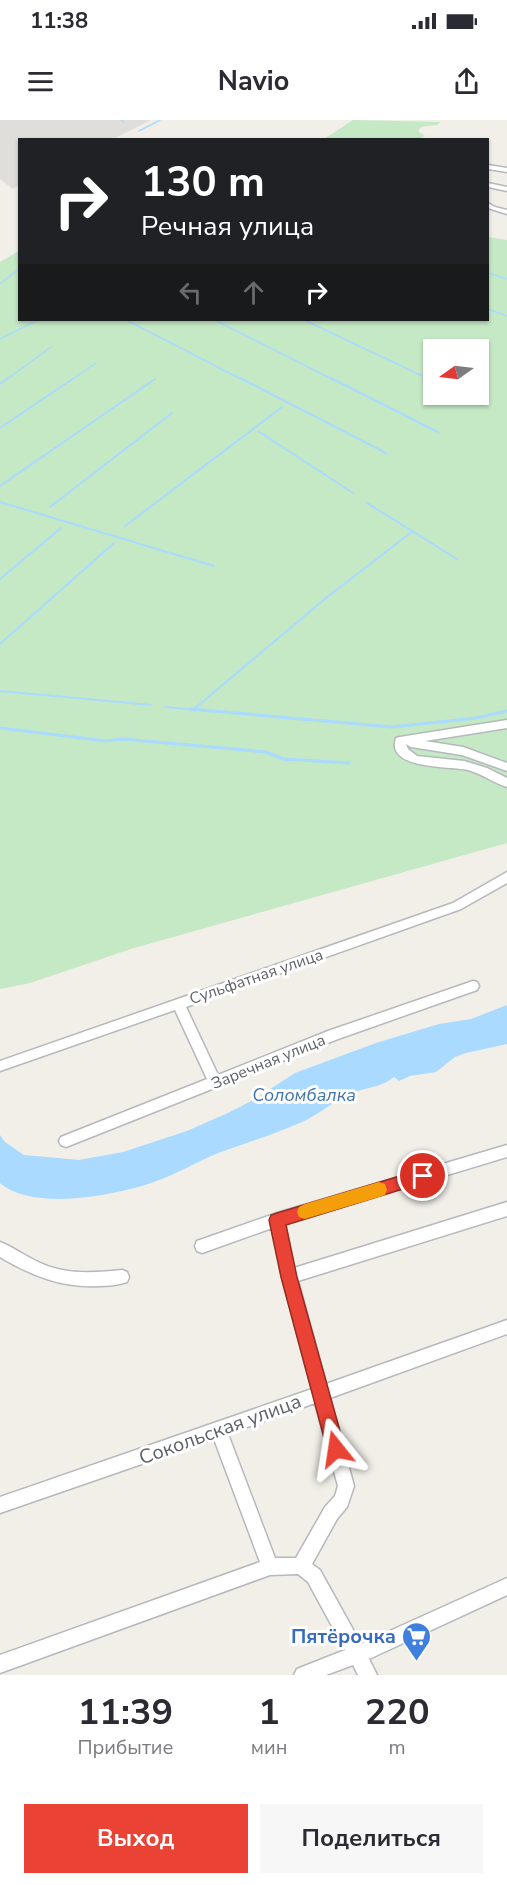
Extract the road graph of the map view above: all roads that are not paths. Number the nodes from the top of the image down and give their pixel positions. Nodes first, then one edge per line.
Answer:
1 (489, 167) edge
2 (507, 170) edge
3 (489, 185) edge
4 (507, 189) edge
5 (489, 206) edge
6 (507, 212) edge
7 (507, 724) edge
8 (400, 741) junction
9 (507, 767) edge
10 (507, 783) edge
11 (507, 877) edge
12 (473, 986) dead end
13 (178, 1003) junction
14 (2, 1066) dead end
15 (215, 1083) junction
16 (66, 1141) dead end
17 (507, 1151) edge
18 (507, 1209) edge
19 (277, 1220) junction
20 (202, 1246) dead end
21 (0, 1249) edge
22 (122, 1277) dead end
23 (289, 1277) junction
24 (507, 1327) edge
25 (321, 1392) junction
26 (218, 1429) junction
27 (0, 1504) edge
28 (301, 1566) junction
29 (270, 1567) junction
30 (507, 1586) edge
31 (358, 1654) junction
32 (0, 1664) edge
33 (303, 1675) edge
34 (368, 1675) edge

1 - 2 street
3 - 4 street
5 - 6 street
7 - 8 street
8 - 9 street
8 - 10 street
11 - 13 street, Сульфатная улица
12 - 15 street, Заречная улица
13 - 14 street, Сульфатная улица
13 - 15 street
15 - 16 street, Заречная улица
17 - 19 street
18 - 23 street
19 - 20 street
19 - 23 street
21 - 22 street
23 - 25 street
24 - 25 street, Сокольская улица
25 - 26 street, Сокольская улица
25 - 28 street
26 - 27 street, Сокольская улица
26 - 29 street
28 - 29 street
28 - 31 street
29 - 32 street
30 - 31 street
31 - 33 street
31 - 34 street

